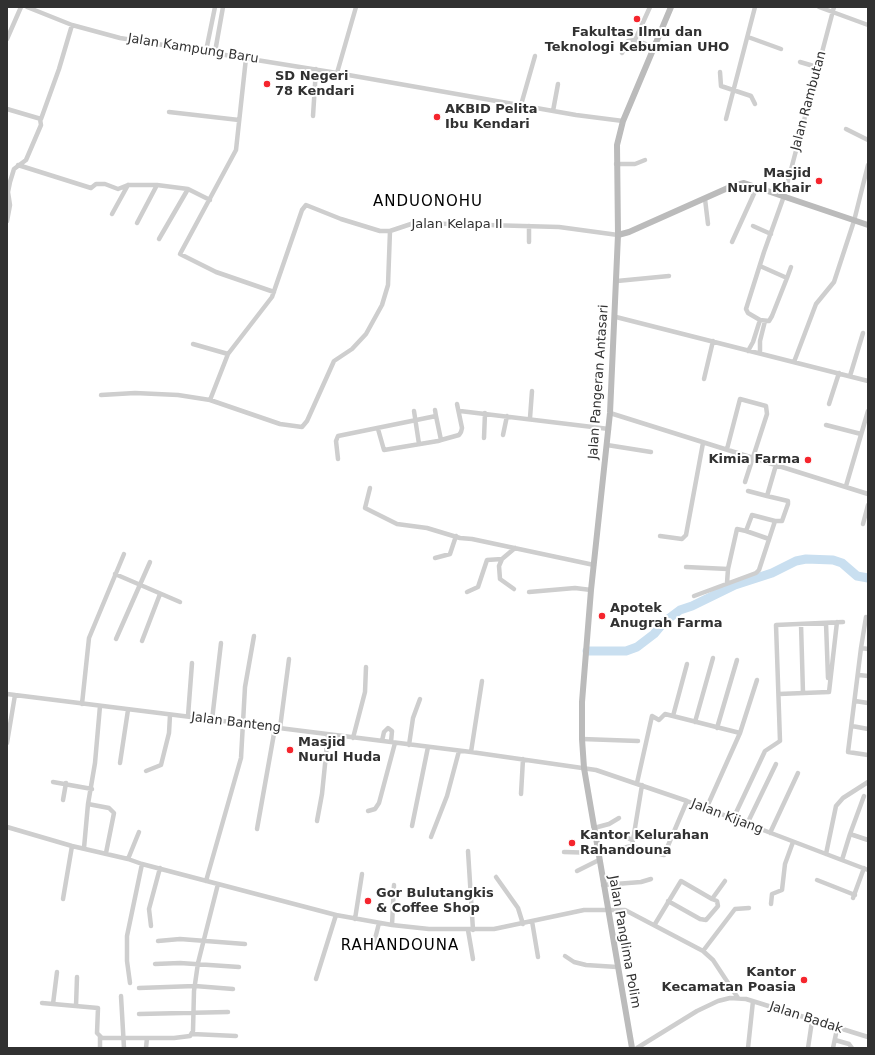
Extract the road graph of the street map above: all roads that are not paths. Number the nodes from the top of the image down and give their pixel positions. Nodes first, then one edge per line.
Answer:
1 (21, 7) edge
2 (28, 7) edge
3 (215, 7) edge
4 (223, 7) edge
5 (356, 7) edge
6 (650, 7) edge
7 (669, 7) edge
8 (755, 7) edge
9 (819, 7) edge
10 (833, 9) edge
11 (72, 25) junction
12 (868, 25) edge
13 (748, 37) junction
14 (7, 39) edge
15 (635, 40) junction
16 (654, 47) junction
17 (781, 49) dead end
18 (206, 51) junction
19 (215, 52) junction
20 (622, 53) dead end
21 (535, 56) dead end
22 (246, 58) junction
23 (800, 62) dead end
24 (817, 67) junction
25 (316, 69) junction
26 (720, 72) dead end
27 (337, 73) junction
28 (558, 84) dead end
29 (732, 90) junction
30 (755, 104) dead end
31 (521, 105) junction
32 (7, 109) edge
33 (553, 111) junction
34 (169, 112) dead end
35 (313, 116) dead end
36 (40, 119) junction
37 (726, 119) dead end
38 (239, 120) junction
39 (623, 121) junction
40 (846, 129) dead end
41 (868, 140) edge
42 (645, 160) dead end
43 (616, 164) junction
44 (18, 165) junction
45 (868, 165) edge
46 (157, 185) junction
47 (128, 186) junction
48 (757, 187) junction
49 (188, 188) junction
50 (784, 196) junction
51 (705, 199) junction
52 (210, 200) junction
53 (112, 214) dead end
54 (854, 220) junction
55 (7, 221) edge
56 (136, 223) dead end
57 (708, 224) dead end
58 (528, 226) junction
59 (753, 226) dead end
60 (868, 226) edge
61 (390, 231) junction
62 (771, 234) junction
63 (618, 235) junction
64 (159, 239) dead end
65 (529, 242) dead end
66 (732, 242) dead end
67 (760, 266) junction
68 (791, 267) dead end
69 (669, 276) dead end
70 (787, 278) junction
71 (617, 281) junction
72 (274, 292) junction
73 (616, 317) junction
74 (762, 320) junction
75 (863, 333) dead end
76 (713, 341) junction
77 (193, 344) dead end
78 (748, 350) junction
79 (760, 353) junction
80 (228, 354) junction
81 (794, 362) junction
82 (839, 373) junction
83 (850, 376) junction
84 (704, 379) dead end
85 (868, 381) edge
86 (532, 391) dead end
87 (101, 395) dead end
88 (210, 400) junction
89 (458, 404) dead end
90 (829, 404) dead end
91 (435, 410) dead end
92 (414, 411) dead end
93 (460, 411) junction
94 (868, 411) edge
95 (485, 413) junction
96 (610, 413) junction
97 (436, 416) junction
98 (507, 416) junction
99 (530, 418) junction
100 (416, 421) junction
101 (826, 425) dead end
102 (378, 429) junction
103 (609, 429) junction
104 (861, 434) junction
105 (503, 435) dead end
106 (484, 438) dead end
107 (441, 440) junction
108 (703, 443) junction
109 (419, 444) junction
110 (607, 445) junction
111 (727, 449) junction
112 (651, 452) dead end
113 (752, 457) junction
114 (338, 459) dead end
115 (776, 465) junction
116 (745, 482) dead end
117 (846, 486) junction
118 (370, 488) dead end
119 (748, 491) dead end
120 (868, 494) edge
121 (767, 496) junction
122 (868, 505) edge
123 (775, 521) junction
124 (863, 524) dead end
125 (746, 531) junction
126 (456, 536) junction
127 (660, 536) dead end
128 (769, 539) junction
129 (514, 548) junction
130 (124, 554) dead end
131 (435, 558) dead end
132 (502, 559) junction
133 (150, 562) dead end
134 (594, 565) junction
135 (686, 567) dead end
136 (728, 569) junction
137 (115, 574) junction
138 (728, 583) junction
139 (140, 585) junction
140 (514, 589) dead end
141 (591, 590) junction
142 (467, 592) dead end
143 (529, 592) dead end
144 (160, 594) junction
145 (694, 596) dead end
146 (180, 602) dead end
147 (866, 617) dead end
148 (837, 622) junction
149 (843, 622) dead end
150 (826, 623) junction
151 (867, 623) edge
152 (800, 624) junction
153 (254, 636) dead end
154 (116, 639) dead end
155 (142, 641) dead end
156 (221, 643) dead end
157 (861, 648) junction
158 (868, 649) edge
159 (713, 658) dead end
160 (289, 660) dead end
161 (737, 660) dead end
162 (192, 663) dead end
163 (687, 664) dead end
164 (366, 667) dead end
165 (859, 675) junction
166 (868, 676) edge
167 (756, 680) dead end
168 (482, 681) dead end
169 (828, 692) junction
170 (803, 693) junction
171 (7, 694) edge
172 (779, 694) junction
173 (15, 695) junction
174 (420, 699) dead end
175 (855, 701) junction
176 (868, 703) edge
177 (82, 704) junction
178 (100, 706) junction
179 (128, 710) junction
180 (170, 715) junction
181 (188, 716) junction
182 (673, 716) junction
183 (212, 720) junction
184 (695, 722) junction
185 (243, 724) junction
186 (852, 726) junction
187 (277, 728) junction
188 (717, 728) junction
189 (868, 729) edge
190 (740, 734) junction
191 (328, 735) junction
192 (353, 738) junction
193 (582, 739) junction
194 (638, 740) dead end
195 (382, 741) junction
196 (7, 743) edge
197 (393, 743) junction
198 (409, 745) junction
199 (428, 747) junction
200 (459, 751) junction
201 (471, 752) junction
202 (868, 755) edge
203 (523, 759) junction
204 (120, 763) dead end
205 (776, 764) dead end
206 (584, 768) junction
207 (146, 771) dead end
208 (798, 773) dead end
209 (52, 782) dead end
210 (868, 782) edge
211 (637, 783) junction
212 (66, 784) junction
213 (642, 785) junction
214 (92, 789) junction
215 (521, 794) dead end
216 (864, 796) dead end
217 (63, 800) dead end
218 (687, 801) junction
219 (88, 804) junction
220 (706, 809) junction
221 (368, 811) dead end
222 (619, 818) dead end
223 (733, 819) junction
224 (317, 821) dead end
225 (747, 824) junction
226 (412, 826) dead end
227 (7, 827) edge
228 (594, 828) junction
229 (257, 829) dead end
230 (139, 832) dead end
231 (770, 833) junction
232 (850, 834) junction
233 (431, 837) dead end
234 (596, 838) junction
235 (633, 840) junction
236 (868, 840) edge
237 (793, 842) junction
238 (72, 846) junction
239 (632, 846) junction
240 (84, 848) junction
241 (468, 851) dead end
242 (564, 852) dead end
243 (106, 853) junction
244 (598, 853) junction
245 (826, 854) junction
246 (128, 859) junction
247 (599, 860) junction
248 (842, 860) junction
249 (142, 864) junction
250 (160, 868) junction
251 (866, 869) edge
252 (577, 871) dead end
253 (362, 874) dead end
254 (496, 877) dead end
255 (651, 878) dead end
256 (817, 880) dead end
257 (206, 881) junction
258 (725, 881) dead end
259 (218, 884) junction
260 (394, 885) dead end
261 (603, 885) junction
262 (63, 899) dead end
263 (712, 899) junction
264 (668, 901) junction
265 (771, 904) dead end
266 (749, 908) dead end
267 (607, 909) junction
268 (336, 915) junction
269 (355, 919) junction
270 (532, 921) junction
271 (379, 923) junction
272 (523, 924) junction
273 (655, 924) junction
274 (392, 925) junction
275 (151, 926) dead end
276 (470, 930) junction
277 (204, 940) junction
278 (158, 941) dead end
279 (374, 943) dead end
280 (245, 944) dead end
281 (703, 951) junction
282 (565, 956) dead end
283 (538, 957) dead end
284 (473, 959) dead end
285 (198, 963) junction
286 (155, 964) dead end
287 (239, 967) dead end
288 (617, 967) junction
289 (57, 972) dead end
290 (77, 977) dead end
291 (316, 978) dead end
292 (130, 983) dead end
293 (195, 986) junction
294 (139, 988) dead end
295 (233, 989) dead end
296 (121, 996) dead end
297 (738, 998) junction
298 (754, 1001) junction
299 (42, 1003) dead end
300 (53, 1004) junction
301 (76, 1006) junction
302 (228, 1012) dead end
303 (193, 1013) junction
304 (139, 1014) dead end
305 (812, 1021) junction
306 (837, 1029) junction
307 (192, 1034) junction
308 (236, 1036) dead end
309 (100, 1038) junction
310 (124, 1038) junction
311 (147, 1038) junction
312 (868, 1038) edge
313 (835, 1040) junction
314 (100, 1048) edge
315 (124, 1048) edge
316 (146, 1048) edge
317 (632, 1048) edge
318 (637, 1048) edge
319 (748, 1048) edge
320 (808, 1048) edge
321 (833, 1048) edge
322 (852, 1048) edge

1 - 14 street
2 - 11 street, Jalan Kampung Baru
3 - 18 street
4 - 19 street
5 - 27 street
6 - 15 street
7 - 16 street, Jalan Pangeran Antasari
8 - 13 street
9 - 10 street
10 - 12 street
10 - 24 street, Jalan Rambutan
11 - 18 street, Jalan Kampung Baru
11 - 36 street
13 - 17 street
13 - 29 street
15 - 16 street
15 - 20 street
16 - 39 street, Jalan Pangeran Antasari
18 - 19 street, Jalan Kampung Baru
19 - 22 street, Jalan Kampung Baru
21 - 31 street
22 - 25 street, Jalan Kampung Baru
22 - 38 street
23 - 24 street
24 - 50 street, Jalan Rambutan
25 - 27 street, Jalan Kampung Baru
25 - 35 street
26 - 29 street
27 - 31 street, Jalan Kampung Baru
28 - 33 street
29 - 30 street
29 - 37 street
31 - 33 street, Jalan Kampung Baru
32 - 36 street
33 - 39 street, Jalan Kampung Baru
34 - 38 street
36 - 44 street
38 - 52 street
39 - 43 street, Jalan Pangeran Antasari
40 - 41 street
42 - 43 street
43 - 63 street, Jalan Pangeran Antasari
44 - 47 street
44 - 55 street
45 - 54 street
46 - 47 street
46 - 49 street
46 - 56 street
47 - 53 street
48 - 50 street
48 - 51 street
48 - 66 street
49 - 52 street
49 - 64 street
50 - 54 street
50 - 62 street, Jalan Rambutan
51 - 57 street
51 - 63 street
52 - 72 street
54 - 60 street
54 - 81 street
58 - 61 street, Jalan Kelapa II
58 - 63 street, Jalan Kelapa II
58 - 65 street
59 - 62 street
61 - 72 street, Jalan Kelapa II
61 - 88 street
62 - 67 street, Jalan Rambutan
63 - 71 street, Jalan Pangeran Antasari
67 - 70 street
67 - 74 street, Jalan Rambutan
68 - 70 street
69 - 71 street
70 - 74 street
71 - 73 street, Jalan Pangeran Antasari
72 - 80 street, Jalan Kelapa II
73 - 76 street
73 - 96 street, Jalan Pangeran Antasari
74 - 78 street
74 - 79 street
75 - 83 street
76 - 78 street
76 - 84 street
77 - 80 street
78 - 79 street
79 - 81 street
80 - 88 street, Jalan Kelapa II
81 - 82 street
82 - 83 street
82 - 90 street
83 - 85 street
86 - 99 street
87 - 88 street
89 - 93 street
91 - 97 street
92 - 100 street
93 - 95 street
93 - 107 street
94 - 104 street
95 - 98 street
95 - 106 street
96 - 103 street, Jalan Pangeran Antasari
96 - 108 street
97 - 100 street
97 - 107 street
98 - 99 street
98 - 105 street
99 - 103 street
100 - 102 street
100 - 109 street
101 - 104 street
102 - 109 street
102 - 114 street
103 - 110 street, Jalan Pangeran Antasari
104 - 117 street
107 - 109 street
108 - 111 street
108 - 127 street
110 - 112 street
110 - 134 street, Jalan Pangeran Antasari
111 - 113 street
111 - 113 street
113 - 115 street
113 - 116 street
115 - 117 street
115 - 121 street
117 - 120 street
118 - 126 street
119 - 121 street
121 - 123 street
122 - 124 street
123 - 125 street
123 - 128 street
125 - 128 street
125 - 136 street
126 - 129 street
126 - 131 street
128 - 138 street
129 - 132 street
129 - 134 street
130 - 137 street
132 - 140 street
132 - 142 street
133 - 139 street
134 - 141 street, Jalan Pangeran Antasari
135 - 136 street
136 - 138 street
137 - 139 street
137 - 177 street
138 - 145 street
139 - 144 street
139 - 154 street
141 - 143 street
141 - 193 street, Jalan Pangeran Antasari
144 - 146 street
144 - 155 street
147 - 151 street
148 - 149 street
148 - 150 street
148 - 169 street
150 - 152 street
150 - 169 street
151 - 157 street
152 - 170 street
152 - 172 street
153 - 185 street
156 - 183 street
157 - 158 street
157 - 165 street
159 - 184 street
160 - 187 street
161 - 188 street
162 - 181 street
163 - 182 street
164 - 192 street
165 - 166 street
165 - 175 street
167 - 190 street
168 - 201 street
169 - 170 street
170 - 172 street
171 - 173 street, Jalan Banteng
172 - 223 street
173 - 177 street, Jalan Banteng
173 - 196 street
174 - 198 street
175 - 176 street
175 - 186 street
177 - 178 street, Jalan Banteng
178 - 179 street, Jalan Banteng
178 - 214 street
179 - 180 street, Jalan Banteng
179 - 204 street
180 - 181 street, Jalan Banteng
180 - 207 street
181 - 183 street, Jalan Banteng
182 - 184 street
182 - 211 street
183 - 185 street, Jalan Banteng
184 - 188 street
185 - 187 street, Jalan Banteng
185 - 257 street
186 - 189 street
186 - 202 street
187 - 191 street, Jalan Banteng
187 - 229 street
188 - 190 street
190 - 220 street
191 - 192 street, Jalan Banteng
191 - 224 street
192 - 195 street, Jalan Banteng
193 - 194 street
193 - 206 street, Jalan Pangeran Antasari
195 - 197 street, Jalan Banteng
195 - 197 street
197 - 198 street, Jalan Banteng
197 - 221 street
198 - 199 street, Jalan Banteng
199 - 200 street, Jalan Banteng
199 - 226 street
200 - 201 street, Jalan Banteng
200 - 233 street
201 - 203 street, Jalan Banteng
203 - 206 street, Jalan Banteng
203 - 215 street
205 - 225 street
206 - 211 street, Jalan Kijang
206 - 228 street, Jalan Panglima Polim
208 - 231 street
209 - 212 street
210 - 245 street
211 - 213 street, Jalan Kijang
212 - 214 street
212 - 217 street
213 - 218 street, Jalan Kijang
213 - 235 street
214 - 219 street
216 - 232 street
218 - 220 street, Jalan Kijang
218 - 239 street
219 - 240 street
219 - 243 street
220 - 223 street, Jalan Kijang
222 - 228 street
223 - 225 street, Jalan Kijang
225 - 231 street, Jalan Kijang
227 - 238 street
228 - 234 street, Jalan Panglima Polim
230 - 246 street
231 - 237 street, Jalan Kijang
232 - 236 street
232 - 248 street
234 - 235 street
234 - 244 street, Jalan Panglima Polim
235 - 239 street
237 - 245 street, Jalan Kijang
237 - 265 street
238 - 240 street
238 - 262 street
239 - 244 street
240 - 243 street
241 - 276 street
242 - 244 street
243 - 246 street
244 - 247 street, Jalan Panglima Polim
245 - 248 street, Jalan Kijang
246 - 249 street
247 - 252 street
247 - 261 street, Jalan Panglima Polim
248 - 251 street, Jalan Kijang
249 - 250 street
249 - 292 street
250 - 257 street
250 - 275 street
251 - 256 street
253 - 269 street
254 - 272 street
255 - 261 street
257 - 259 street
258 - 263 street
259 - 268 street
259 - 277 street
260 - 274 street
261 - 267 street, Jalan Panglima Polim
263 - 264 street
263 - 264 street
264 - 273 street
266 - 281 street
267 - 270 street
267 - 273 street
267 - 288 street, Jalan Panglima Polim
268 - 269 street
268 - 291 street
269 - 271 street
270 - 272 street
270 - 283 street
271 - 274 street
271 - 279 street
272 - 276 street
273 - 281 street
274 - 276 street
276 - 284 street
277 - 278 street
277 - 280 street
277 - 285 street
281 - 297 street
282 - 288 street
285 - 286 street
285 - 287 street
285 - 293 street
288 - 317 street, Jalan Panglima Polim
289 - 300 street
290 - 301 street
293 - 294 street
293 - 295 street
293 - 303 street
296 - 310 street
297 - 298 street, Jalan Badak
297 - 318 street, Jalan Badak
298 - 305 street, Jalan Badak
298 - 319 street
299 - 300 street
300 - 301 street
301 - 309 street
302 - 303 street
303 - 304 street
303 - 307 street
305 - 306 street, Jalan Badak
305 - 320 street
306 - 312 street, Jalan Badak
306 - 313 street
307 - 308 street
307 - 311 street
309 - 310 street
309 - 314 street
310 - 311 street
310 - 315 street
311 - 316 street
313 - 321 street
313 - 322 street

